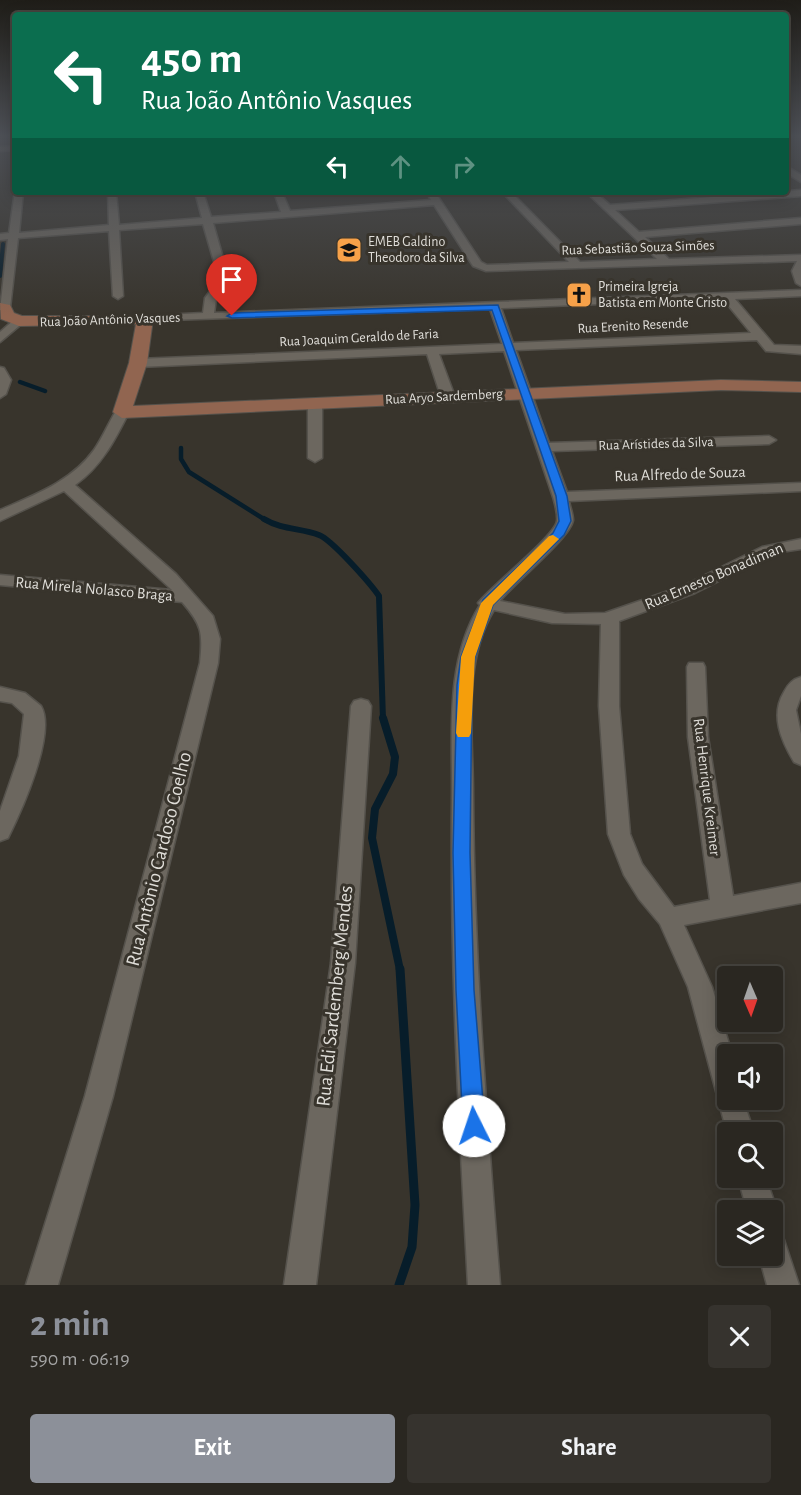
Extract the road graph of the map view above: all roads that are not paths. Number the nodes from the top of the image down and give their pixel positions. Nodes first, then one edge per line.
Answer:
1 (18, 197) edge
2 (112, 197) edge
3 (201, 197) edge
4 (280, 197) edge
5 (433, 197) edge
6 (511, 197) edge
7 (596, 197) edge
8 (750, 197) edge
9 (437, 202) junction
10 (608, 208) junction
11 (287, 214) junction
12 (208, 220) junction
13 (801, 221) edge
14 (114, 227) junction
15 (13, 236) junction
16 (639, 236) junction
17 (0, 237) edge
18 (801, 258) edge
19 (666, 262) junction
20 (801, 263) edge
21 (577, 265) junction
22 (801, 283) edge
23 (801, 293) edge
24 (118, 296) dead end
25 (727, 297) junction
26 (495, 307) junction
27 (2, 308) edge
28 (208, 316) junction
29 (146, 319) junction
30 (19, 321) junction
31 (758, 336) junction
32 (0, 338) edge
33 (509, 346) junction
34 (432, 350) junction
35 (801, 350) edge
36 (138, 363) junction
37 (0, 371) edge
38 (801, 387) edge
39 (527, 393) junction
40 (0, 394) edge
41 (448, 397) junction
42 (315, 404) junction
43 (122, 412) junction
44 (769, 440) dead end
45 (544, 447) junction
46 (315, 458) dead end
47 (65, 484) junction
48 (801, 487) edge
49 (561, 496) junction
50 (0, 516) edge
51 (801, 544) edge
52 (0, 580) edge
53 (188, 597) junction
54 (487, 603) junction
55 (610, 617) junction
56 (696, 667) dead end
57 (801, 682) edge
58 (0, 694) edge
59 (361, 705) dead end
60 (801, 757) edge
61 (6, 813) edge
62 (0, 832) edge
63 (801, 893) edge
64 (723, 907) junction
65 (669, 918) junction
66 (717, 1050) edge
67 (777, 1266) edge
68 (42, 1285) edge
69 (300, 1285) edge
70 (484, 1285) edge
71 (783, 1285) edge

1 - 15 street
2 - 14 street
3 - 12 street
4 - 11 street
5 - 9 street
6 - 21 street
7 - 10 street
8 - 10 street
9 - 11 street
9 - 21 street, Rua Sebastião Souza Simões
10 - 16 street
11 - 12 street
12 - 14 street
12 - 28 street
13 - 16 street
14 - 15 street
14 - 24 street
15 - 17 street
15 - 27 street
16 - 19 street
18 - 19 street, Rua Sebastião Souza Simões
19 - 21 street, Rua Sebastião Souza Simões
20 - 22 street
23 - 25 street, Rua João Antônio Vasques
25 - 26 street, Rua João Antônio Vasques
25 - 31 street
26 - 28 street, Rua João Antônio Vasques
26 - 33 street
27 - 30 street, Rua João Antônio Vasques
28 - 29 street, Rua João Antônio Vasques
29 - 30 street, Rua João Antônio Vasques
29 - 36 street
30 - 32 street
31 - 33 street, Rua Erenito Resende
31 - 35 street
33 - 34 street, Rua Joaquim Geraldo de Faria
33 - 39 street
34 - 36 street, Rua Joaquim Geraldo de Faria
34 - 41 street
36 - 43 street
37 - 40 street
38 - 39 street, Rua Aryo Sardemberg
39 - 41 street, Rua Aryo Sardemberg
39 - 45 street
41 - 42 street, Rua Aryo Sardemberg
42 - 43 street, Rua Aryo Sardemberg
42 - 46 street
43 - 47 street
44 - 45 street, Rua Arístides da Silva
45 - 49 street
47 - 50 street
47 - 53 street, Rua Antônio Cardoso Coelho
48 - 49 street, Rua Alfredo de Souza
49 - 54 street
51 - 55 street, Rua Ernesto Bonadiman
52 - 53 street, Rua Mirela Nolasco Braga
53 - 68 street, Rua Antônio Cardoso Coelho
54 - 55 street, Rua Ernesto Bonadiman
54 - 70 street
55 - 65 street
56 - 64 street, Rua Henrique Kreimer
57 - 60 street
58 - 61 street
59 - 69 street, Rua Edi Sardemberg Mendes
61 - 62 street
63 - 64 street
64 - 65 street
65 - 66 street
67 - 71 street

